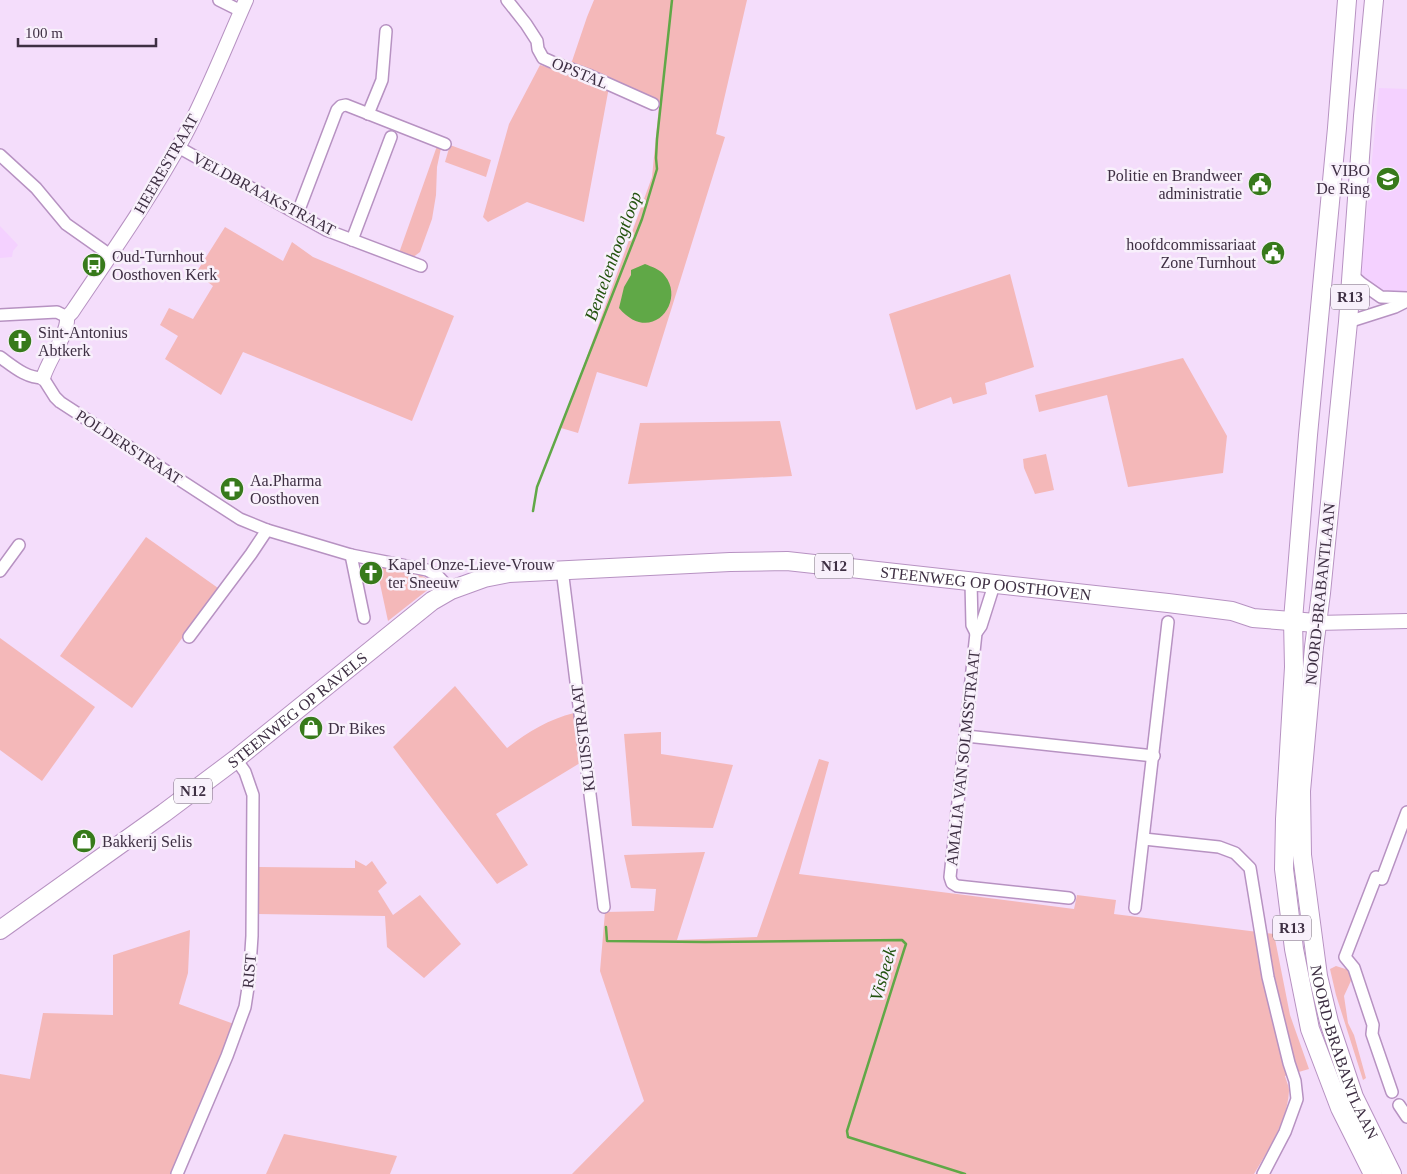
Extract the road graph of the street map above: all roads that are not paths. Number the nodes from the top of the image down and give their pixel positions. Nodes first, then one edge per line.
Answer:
1 (219, 0) edge
2 (507, 0) edge
3 (1347, 0) edge
4 (1374, 0) edge
5 (244, 6) edge
6 (386, 31) dead end
7 (653, 104) dead end
8 (368, 114) junction
9 (391, 137) dead end
10 (445, 144) dead end
11 (178, 147) junction
12 (0, 155) edge
13 (296, 213) junction
14 (352, 240) junction
15 (110, 255) junction
16 (422, 266) dead end
17 (1351, 274) junction
18 (1407, 300) edge
19 (0, 315) edge
20 (67, 317) junction
21 (1348, 322) junction
22 (0, 357) edge
23 (44, 378) junction
24 (267, 530) junction
25 (18, 544) dead end
26 (351, 555) junction
27 (562, 569) junction
28 (0, 571) edge
29 (971, 582) junction
30 (994, 584) junction
31 (451, 590) junction
32 (364, 618) dead end
33 (1293, 620) junction
34 (1407, 621) edge
35 (1168, 622) dead end
36 (1316, 622) junction
37 (976, 634) junction
38 (189, 636) dead end
39 (966, 736) junction
40 (1154, 756) junction
41 (236, 758) junction
42 (1407, 812) edge
43 (1144, 839) junction
44 (1069, 898) dead end
45 (604, 907) dead end
46 (1135, 908) dead end
47 (0, 930) edge
48 (1392, 1092) dead end
49 (1399, 1105) dead end
50 (1407, 1117) edge
51 (177, 1174) edge
52 (1263, 1174) edge
53 (1373, 1174) edge
54 (1392, 1174) edge

1 - 5 street
2 - 7 street, OPSTAL
3 - 33 main road, NOORD-BRABANTLAAN / R13
4 - 17 main road, NOORD-BRABANTLAAN / R13
5 - 11 street, HEERESTRAAT
6 - 8 street
8 - 10 street
8 - 13 street
9 - 14 street, VELDBRAAKSTRAAT
11 - 13 street, VELDBRAAKSTRAAT
11 - 15 street, HEERESTRAAT
12 - 15 street
13 - 14 street, VELDBRAAKSTRAAT
14 - 16 street, VELDBRAAKSTRAAT
15 - 20 street, HEERESTRAAT
17 - 18 street
17 - 21 main road, NOORD-BRABANTLAAN / R13
18 - 21 street
19 - 20 street
20 - 23 street, HEERESTRAAT
21 - 36 main road, NOORD-BRABANTLAAN / R13
22 - 23 street
23 - 24 street, POLDERSTRAAT
24 - 26 street, POLDERSTRAAT
24 - 38 street
25 - 28 street
26 - 31 street, POLDERSTRAAT
26 - 32 street
27 - 29 main road, STEENWEG OP OOSTHOVEN / N12
27 - 31 main road, STEENWEG OP RAVELS / N12
27 - 45 street, KLUISSTRAAT
29 - 30 main road, STEENWEG OP OOSTHOVEN / N12
29 - 37 street, AMALIA VAN SOLMSSTRAAT
30 - 33 main road, STEENWEG OP OOSTHOVEN / N12
30 - 37 street, AMALIA VAN SOLMSSTRAAT
31 - 41 main road, STEENWEG OP RAVELS / N12
33 - 36 main road, STEENWEG OP OOSTHOVEN / N12
33 - 53 main road, NOORD-BRABANTLAAN / R13
34 - 36 street, STEENWEG OP OOSTHOVEN
35 - 40 street
36 - 54 main road, NOORD-BRABANTLAAN / R13
37 - 39 street, AMALIA VAN SOLMSSTRAAT
39 - 40 street
39 - 44 street, AMALIA VAN SOLMSSTRAAT
40 - 43 street
41 - 47 main road, STEENWEG OP RAVELS / N12
41 - 51 street, RIST
42 - 48 street
43 - 46 street
43 - 52 street
49 - 50 street

